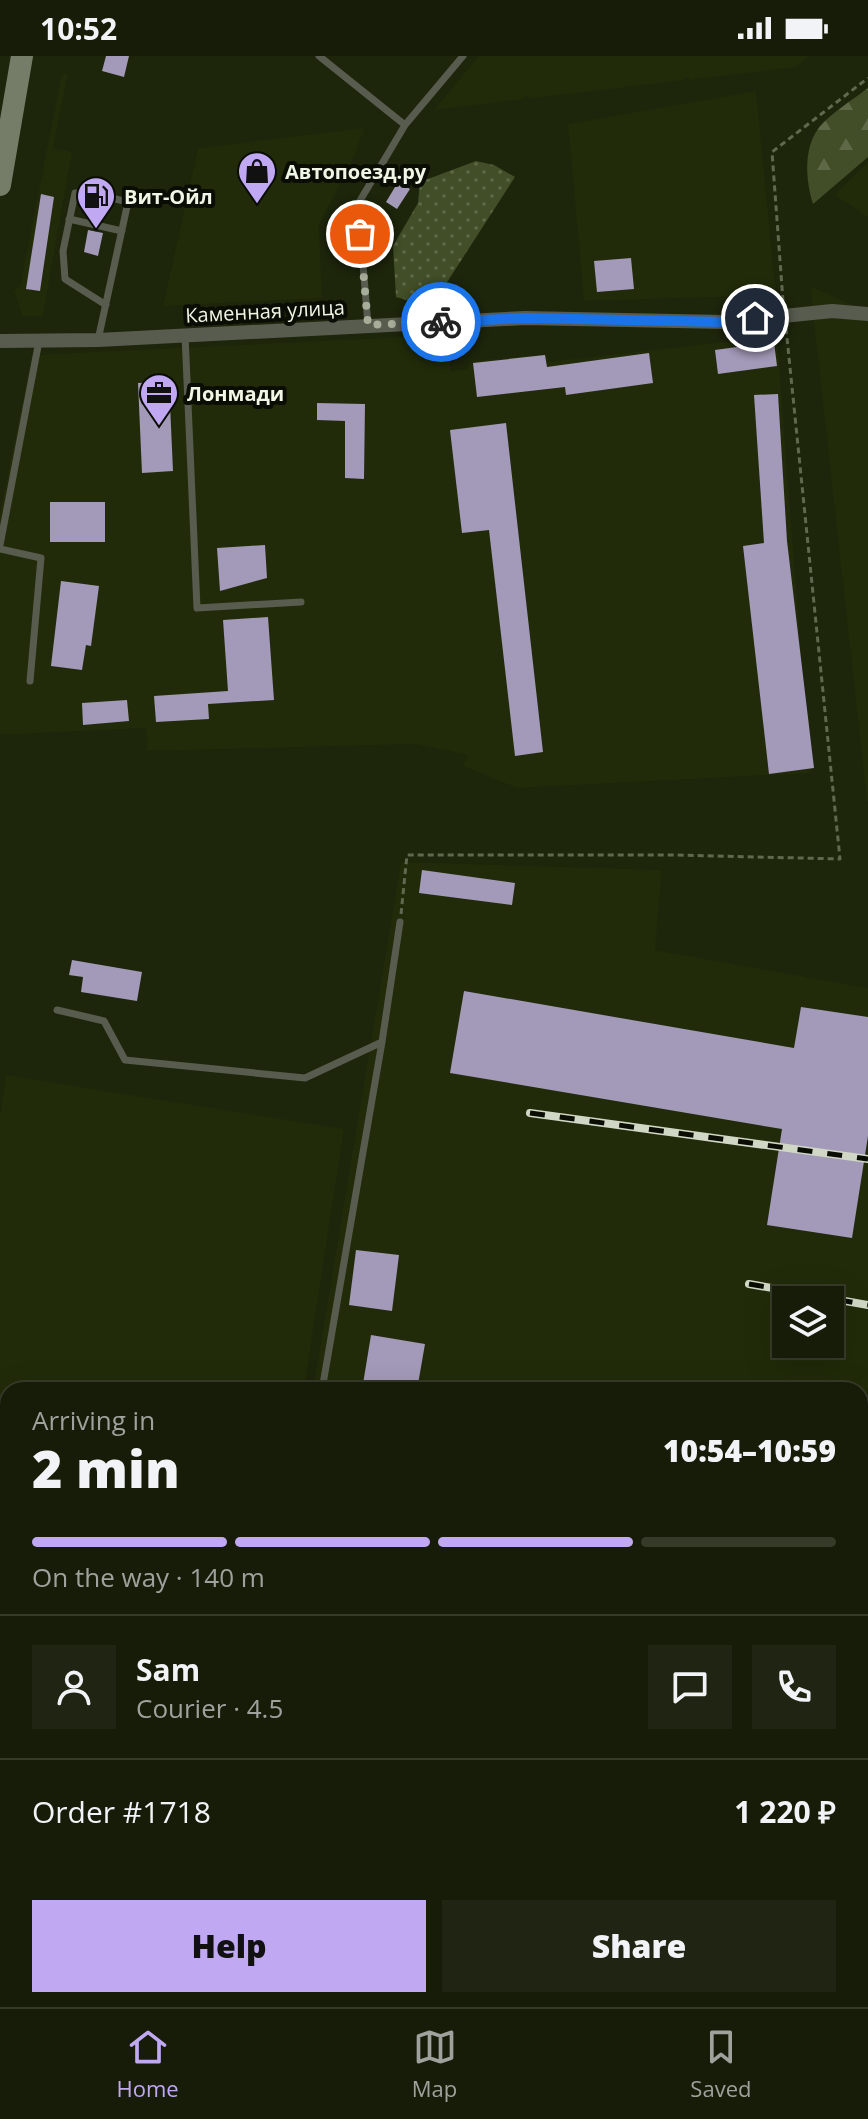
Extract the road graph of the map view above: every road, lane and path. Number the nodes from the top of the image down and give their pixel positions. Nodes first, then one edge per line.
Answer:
1 (22, 56) edge
2 (319, 56) edge
3 (463, 56) edge
4 (868, 78) edge
5 (405, 125) junction
6 (0, 185) edge
7 (69, 219) junction
8 (122, 231) junction
9 (106, 305) junction
10 (868, 314) edge
11 (784, 315) junction
12 (368, 325) junction
13 (185, 335) junction
14 (98, 340) junction
15 (0, 341) edge
16 (39, 341) junction
17 (0, 547) edge
18 (301, 602) dead end
19 (30, 681) dead end
20 (400, 922) joint
21 (57, 1010) dead end
22 (382, 1042) junction
23 (323, 1382) edge

1 - 6 main road
2 - 5 lane
3 - 5 lane
4 - 11 path
5 - 12 lane
7 - 8 lane
7 - 8 lane
7 - 9 lane
8 - 9 lane
9 - 14 lane
10 - 11 street, Каменная улица
11 - 12 street, Каменная улица
11 - 20 path
12 - 13 street, Каменная улица
13 - 14 street, Каменная улица
13 - 18 lane
14 - 16 street, Каменная улица
15 - 16 street, Каменная улица
16 - 17 lane
17 - 19 lane
20 - 22 lane
21 - 22 lane
22 - 23 lane

